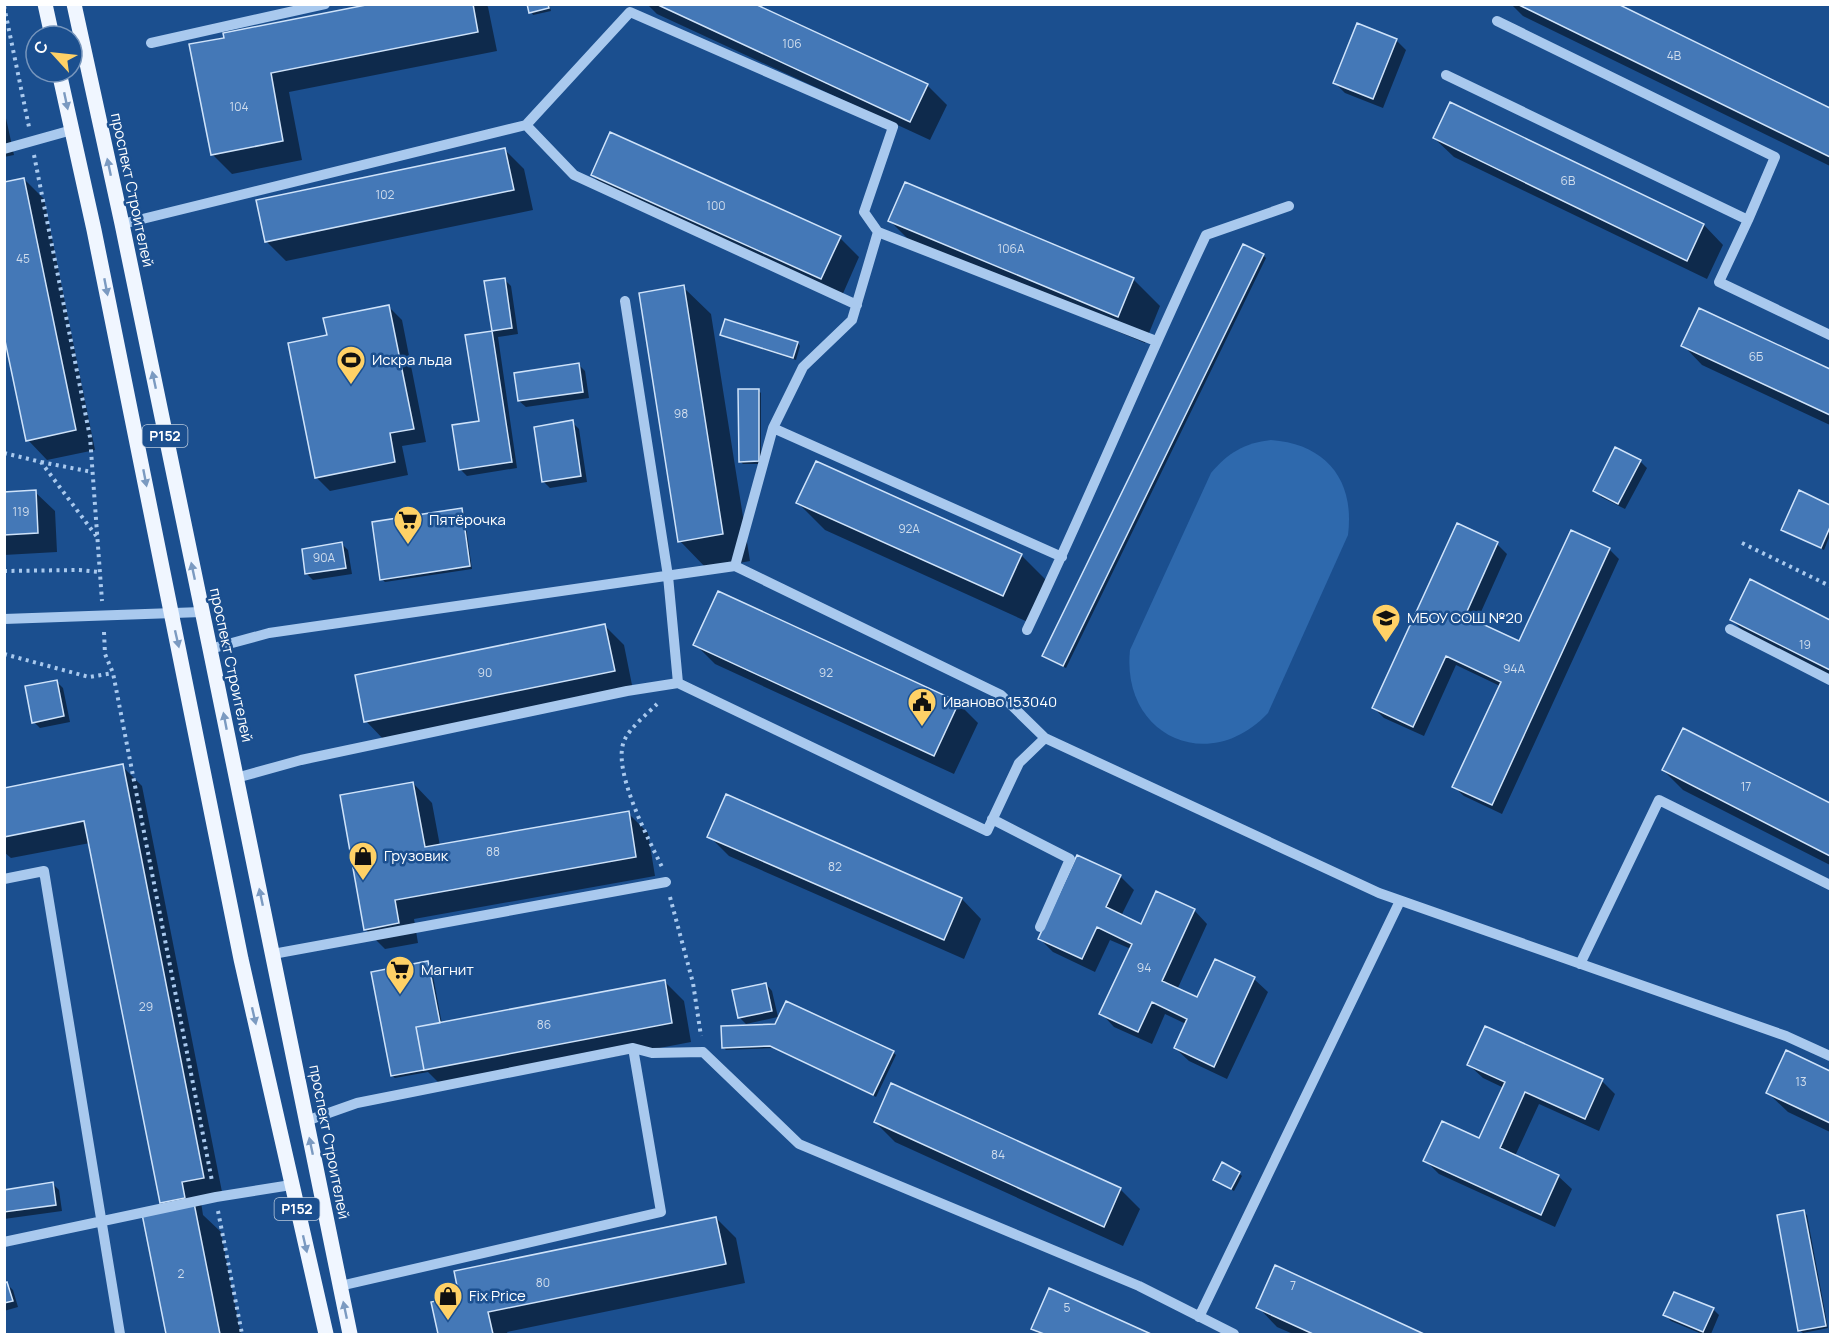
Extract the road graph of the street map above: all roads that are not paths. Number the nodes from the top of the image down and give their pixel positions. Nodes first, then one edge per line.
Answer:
1 (45, 4) edge
2 (74, 4) edge
3 (325, 4) edge
4 (1497, 21) dead end
5 (49, 24) edge
6 (151, 43) dead end
7 (1446, 75) dead end
8 (62, 84) edge
9 (526, 125) junction
10 (72, 130) junction
11 (4, 149) edge
12 (1289, 206) dead end
13 (1748, 220) junction
14 (122, 224) junction
15 (878, 232) junction
16 (625, 301) dead end
17 (857, 305) junction
18 (1830, 335) edge
19 (1156, 341) junction
20 (773, 428) junction
21 (1062, 557) junction
22 (735, 566) junction
23 (668, 576) junction
24 (202, 612) junction
25 (171, 614) junction
26 (4, 619) edge
27 (1730, 629) dead end
28 (1027, 630) dead end
29 (210, 649) junction
30 (1830, 680) edge
31 (678, 682) junction
32 (1045, 738) junction
33 (236, 778) junction
34 (992, 819) junction
35 (4, 879) edge
36 (666, 882) road end
37 (1830, 885) edge
38 (1400, 901) junction
39 (1040, 927) dead end
40 (273, 954) junction
41 (1580, 964) junction
42 (633, 1048) junction
43 (1830, 1056) edge
44 (306, 1121) junction
45 (279, 1125) junction
46 (318, 1181) junction
47 (291, 1185) junction
48 (100, 1221) junction
49 (4, 1242) edge
50 (340, 1286) junction
51 (1199, 1317) junction
52 (120, 1335) edge
53 (326, 1335) edge
54 (350, 1335) edge
55 (1234, 1335) edge

1 - 5 main road
14 -> 2 main road, проспект Строителей / Р152
3 - 6 street
4 - 13 street
7 - 13 street
8 -> 10 main road, Р152
9 - 14 street
9 - 15 street
9 - 17 street
10 - 11 street
10 -> 25 main road, Р152
12 - 19 street
13 - 18 street
24 -> 14 main road, проспект Строителей / Р152
15 - 17 street
15 - 19 street
16 - 23 street
17 - 20 street
19 - 21 street
20 - 21 street
20 - 22 street
21 - 28 street
22 - 23 street
22 - 32 street
23 - 29 street
23 - 31 street
24 - 25 street
24 - 29 main road, проспект Строителей / Р152
25 - 26 street
25 -> 45 main road, Р152
27 - 30 street
33 -> 29 main road, проспект Строителей / Р152
31 - 33 street
31 - 34 street
32 - 34 street
32 - 38 street
40 -> 33 main road, проспект Строителей / Р152
34 - 39 street
35 - 48 street
36 - 40 street
37 - 41 street
38 - 41 street
38 - 51 street
40 - 44 main road, проспект Строителей / Р152
41 - 43 street
42 - 44 street
42 - 50 street
42 - 51 street
44 - 45 main road
46 -> 44 main road, проспект Строителей / Р152
45 - 47 main road, Р152
46 - 47 main road
46 - 50 main road, проспект Строителей / Р152
47 - 48 street
47 -> 53 main road, Р152
48 - 49 street
48 - 52 street
54 -> 50 main road, проспект Строителей / Р152
51 - 55 street

